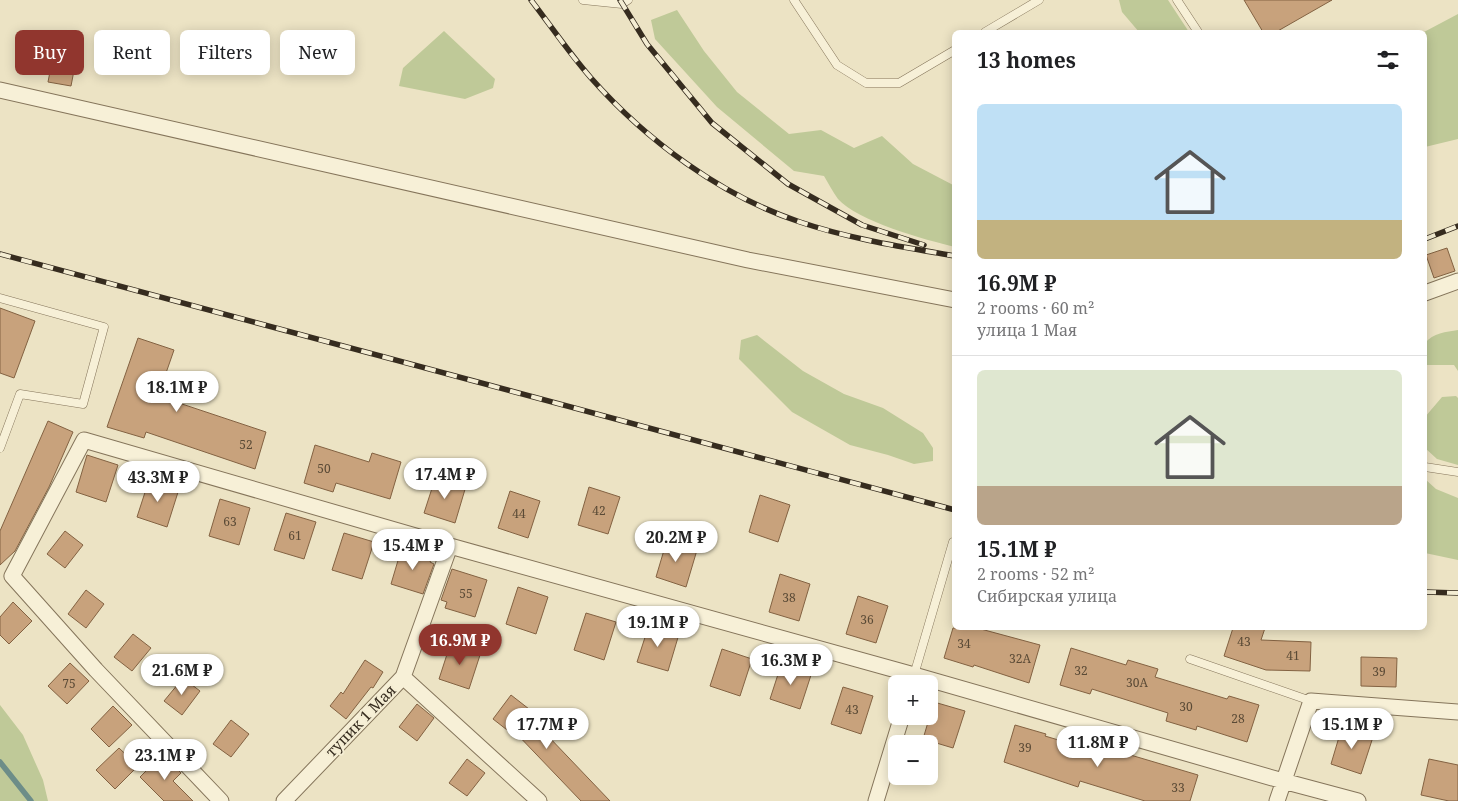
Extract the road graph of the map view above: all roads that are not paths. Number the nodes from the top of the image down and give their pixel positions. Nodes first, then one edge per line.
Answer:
1 (583, 0) edge
2 (628, 0) edge
3 (794, 0) edge
4 (1039, 0) edge
5 (1177, 0) edge
6 (988, 30) edge
7 (1197, 30) edge
8 (952, 52) edge
9 (0, 90) edge
10 (1458, 281) edge
11 (1427, 292) edge
12 (0, 298) edge
13 (952, 299) edge
14 (0, 448) edge
15 (1427, 467) edge
16 (1458, 472) edge
17 (952, 545) edge
18 (450, 546) junction
19 (1190, 659) dead end
20 (899, 675) edge
21 (914, 675) edge
22 (403, 677) junction
23 (938, 686) edge
24 (1311, 701) junction
25 (1458, 712) edge
26 (899, 725) edge
27 (1283, 781) junction
28 (221, 801) edge
29 (284, 801) edge
30 (539, 801) edge
31 (876, 801) edge
32 (1277, 801) edge
33 (1358, 801) edge

1 - 2 lane
3 - 8 lane
4 - 6 lane
5 - 7 lane
9 - 13 street
10 - 11 street
12 - 14 lane
15 - 16 lane
17 - 21 lane
18 - 20 street
18 - 22 street, тупик 1 Мая
18 - 28 street
19 - 24 lane
22 - 29 street, тупик 1 Мая
22 - 30 street
23 - 27 street
24 - 25 street
24 - 27 street
26 - 31 street
27 - 32 street
27 - 33 street

